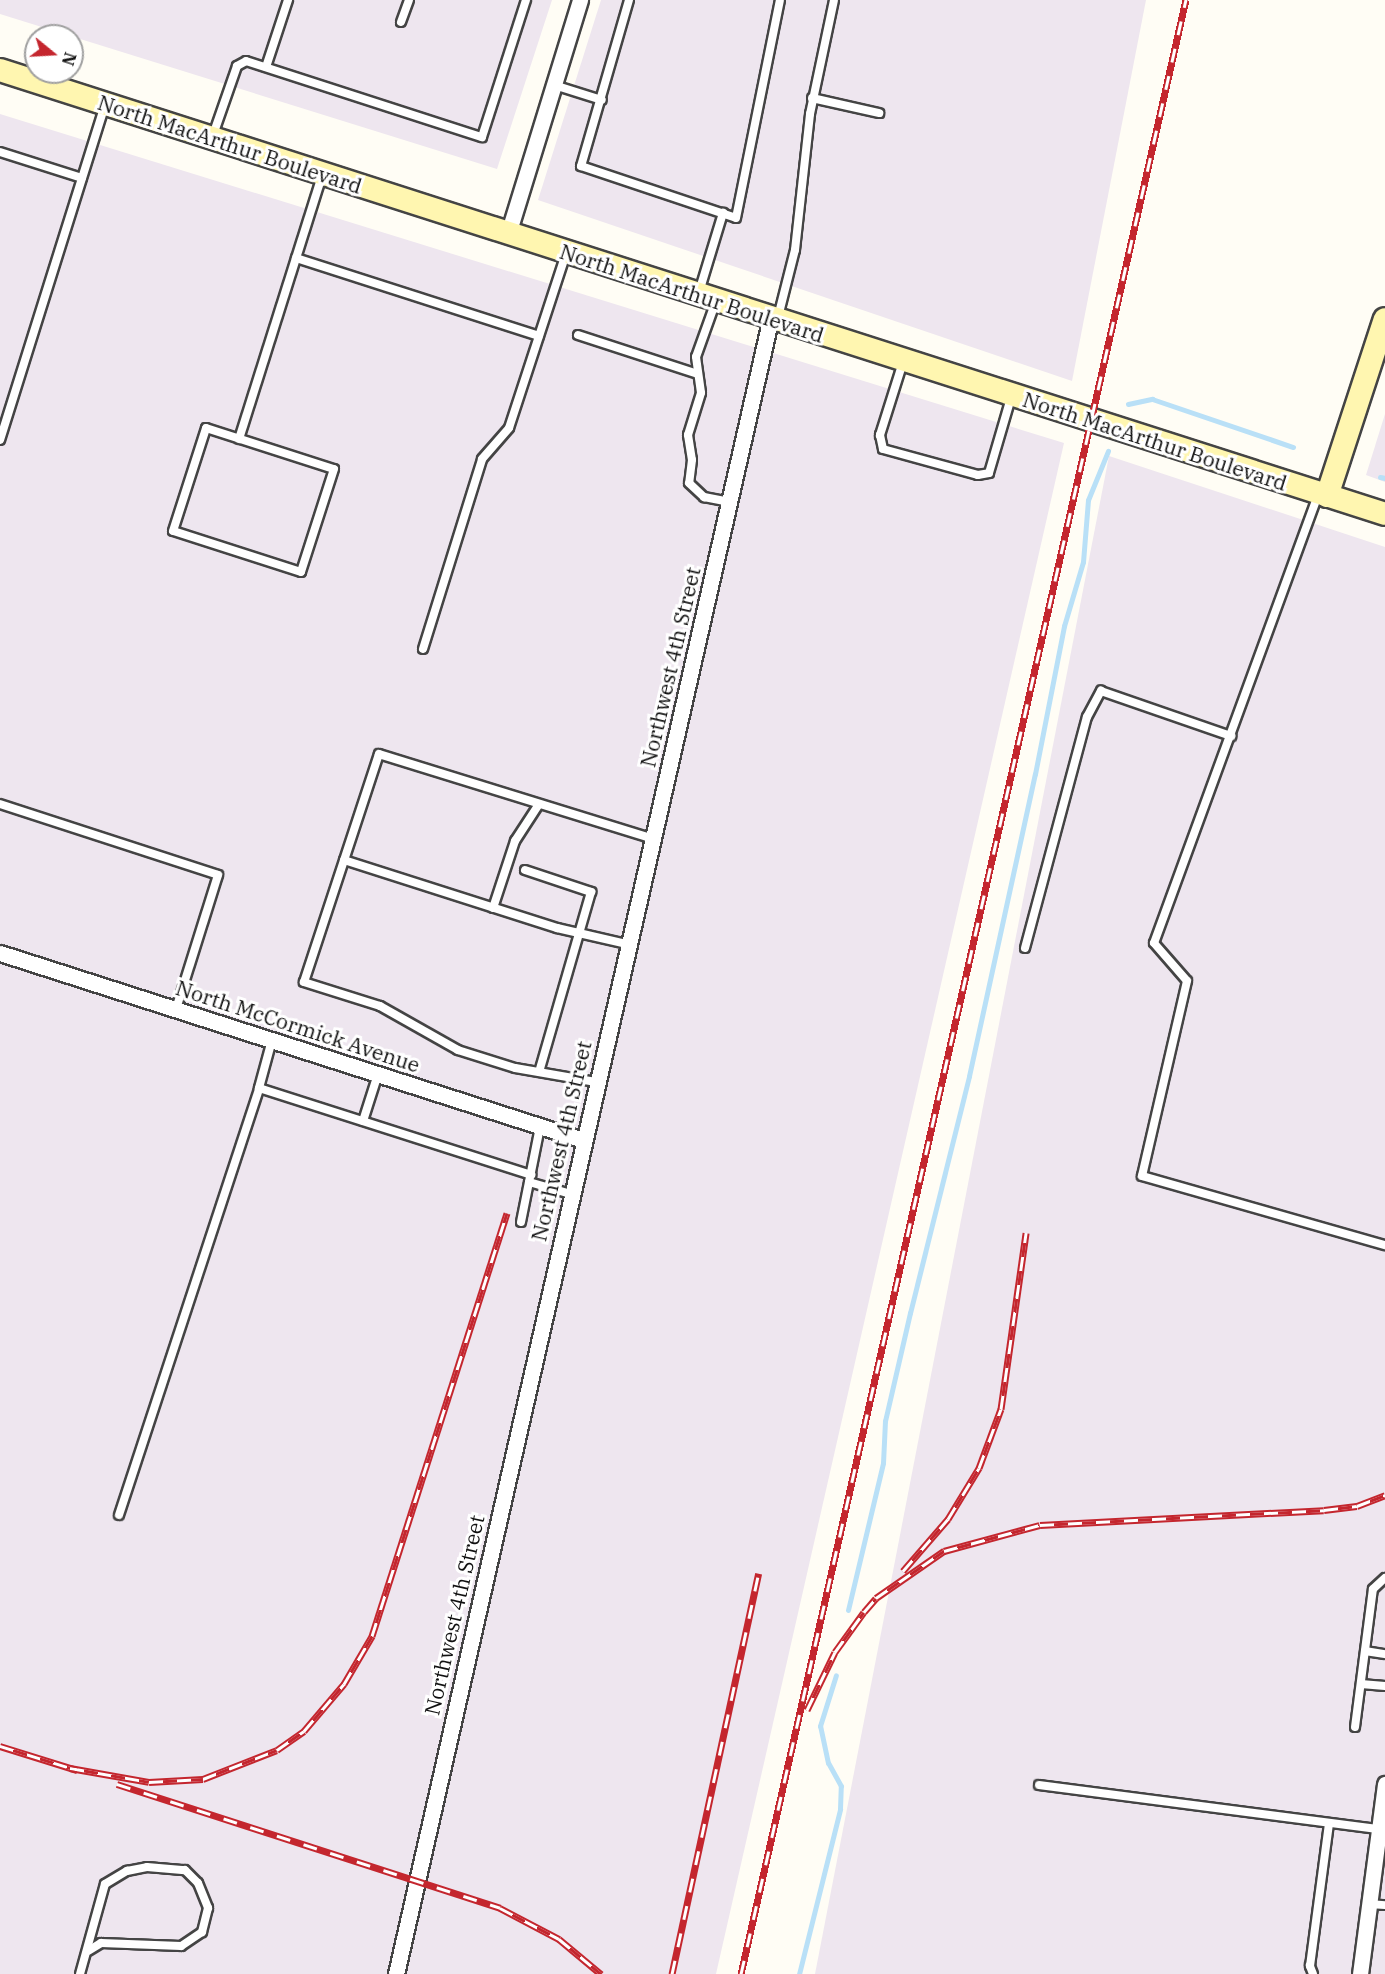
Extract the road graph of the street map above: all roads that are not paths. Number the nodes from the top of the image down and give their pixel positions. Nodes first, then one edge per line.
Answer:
1 (288, 0) edge
2 (409, 0) edge
3 (526, 0) edge
4 (580, 0) edge
5 (629, 0) edge
6 (780, 0) edge
7 (834, 0) edge
8 (401, 22) dead end
9 (266, 67) junction
10 (0, 70) edge
11 (554, 85) junction
12 (812, 98) junction
13 (602, 100) junction
14 (105, 104) junction
15 (879, 113) dead end
16 (212, 138) junction
17 (0, 152) edge
18 (322, 174) junction
19 (82, 178) junction
20 (723, 213) junction
21 (508, 234) junction
22 (566, 252) junction
23 (296, 258) junction
24 (707, 297) junction
25 (774, 318) junction
26 (1385, 319) edge
27 (578, 335) dead end
28 (539, 336) junction
29 (903, 360) junction
30 (698, 374) junction
31 (1012, 395) junction
32 (239, 439) junction
33 (0, 440) edge
34 (1322, 495) junction
35 (729, 502) junction
36 (1385, 514) edge
37 (423, 648) dead end
38 (1231, 736) junction
39 (0, 804) edge
40 (539, 804) junction
41 (651, 838) junction
42 (344, 860) junction
43 (525, 870) dead end
44 (493, 908) junction
45 (580, 933) junction
46 (627, 944) junction
47 (1024, 948) dead end
48 (0, 953) edge
49 (176, 1009) junction
50 (272, 1040) junction
51 (539, 1072) junction
52 (378, 1074) junction
53 (596, 1082) junction
54 (259, 1088) junction
55 (363, 1121) junction
56 (540, 1127) junction
57 (583, 1140) junction
58 (530, 1179) junction
59 (571, 1194) junction
60 (522, 1222) dead end
61 (1385, 1245) edge
62 (119, 1515) dead end
63 (1385, 1578) edge
64 (1365, 1651) junction
65 (1385, 1654) edge
66 (1361, 1684) junction
67 (1385, 1686) edge
68 (1355, 1727) dead end
69 (1385, 1784) edge
70 (1039, 1785) dead end
71 (1383, 1808) edge
72 (1329, 1823) junction
73 (1379, 1830) junction
74 (1369, 1904) junction
75 (1385, 1905) edge
76 (88, 1951) junction
77 (80, 1974) edge
78 (396, 1974) edge
79 (1313, 1974) edge
80 (1360, 1974) edge

1 - 9 lane
2 - 8 lane
3 - 9 lane
4 - 11 street
5 - 13 lane
6 - 20 lane
7 - 12 lane
9 - 16 lane
10 - 14 main road, North MacArthur Boulevard
11 - 13 lane
11 - 21 street
12 - 15 lane
12 - 25 lane
13 - 20 lane
14 - 16 main road, North MacArthur Boulevard
14 - 19 lane
16 - 18 main road, North MacArthur Boulevard
17 - 19 lane
18 - 21 main road, North MacArthur Boulevard
18 - 23 lane
19 - 33 lane
20 - 24 lane
21 - 22 main road, North MacArthur Boulevard
22 - 24 main road, North MacArthur Boulevard
22 - 28 lane
23 - 28 lane
23 - 32 lane
24 - 25 main road, North MacArthur Boulevard
24 - 30 lane
25 - 29 main road, North MacArthur Boulevard
25 - 35 street, Northwest 4th Street
26 - 34 main road
27 - 30 lane
28 - 37 lane
29 - 31 main road, North MacArthur Boulevard
29 - 31 lane
30 - 35 lane
31 - 34 main road, North MacArthur Boulevard
32 - 32 lane
34 - 36 main road, North MacArthur Boulevard
34 - 38 lane
35 - 41 street, Northwest 4th Street
38 - 47 lane
38 - 61 lane
39 - 49 lane
40 - 41 lane
40 - 42 lane
40 - 44 lane
41 - 46 street, Northwest 4th Street
42 - 44 lane
42 - 51 lane
43 - 45 lane
44 - 45 lane
45 - 46 lane
45 - 51 lane
46 - 53 street, Northwest 4th Street
48 - 49 street, North McCormick Avenue
49 - 50 street, North McCormick Avenue
50 - 52 street, North McCormick Avenue
50 - 54 lane
51 - 53 lane
52 - 55 lane
52 - 56 street, North McCormick Avenue
53 - 57 street, Northwest 4th Street
54 - 55 lane
54 - 62 lane
55 - 58 lane
56 - 57 street, North McCormick Avenue
56 - 58 lane
57 - 59 street, Northwest 4th Street
58 - 59 lane
58 - 60 lane
59 - 78 street, Northwest 4th Street
63 - 64 lane
64 - 65 lane
64 - 66 lane
66 - 67 lane
66 - 68 lane
69 - 71 street
70 - 72 lane
71 - 73 street
72 - 73 lane
72 - 79 lane
73 - 74 street
74 - 75 lane
74 - 80 street
76 - 76 lane
76 - 77 lane

